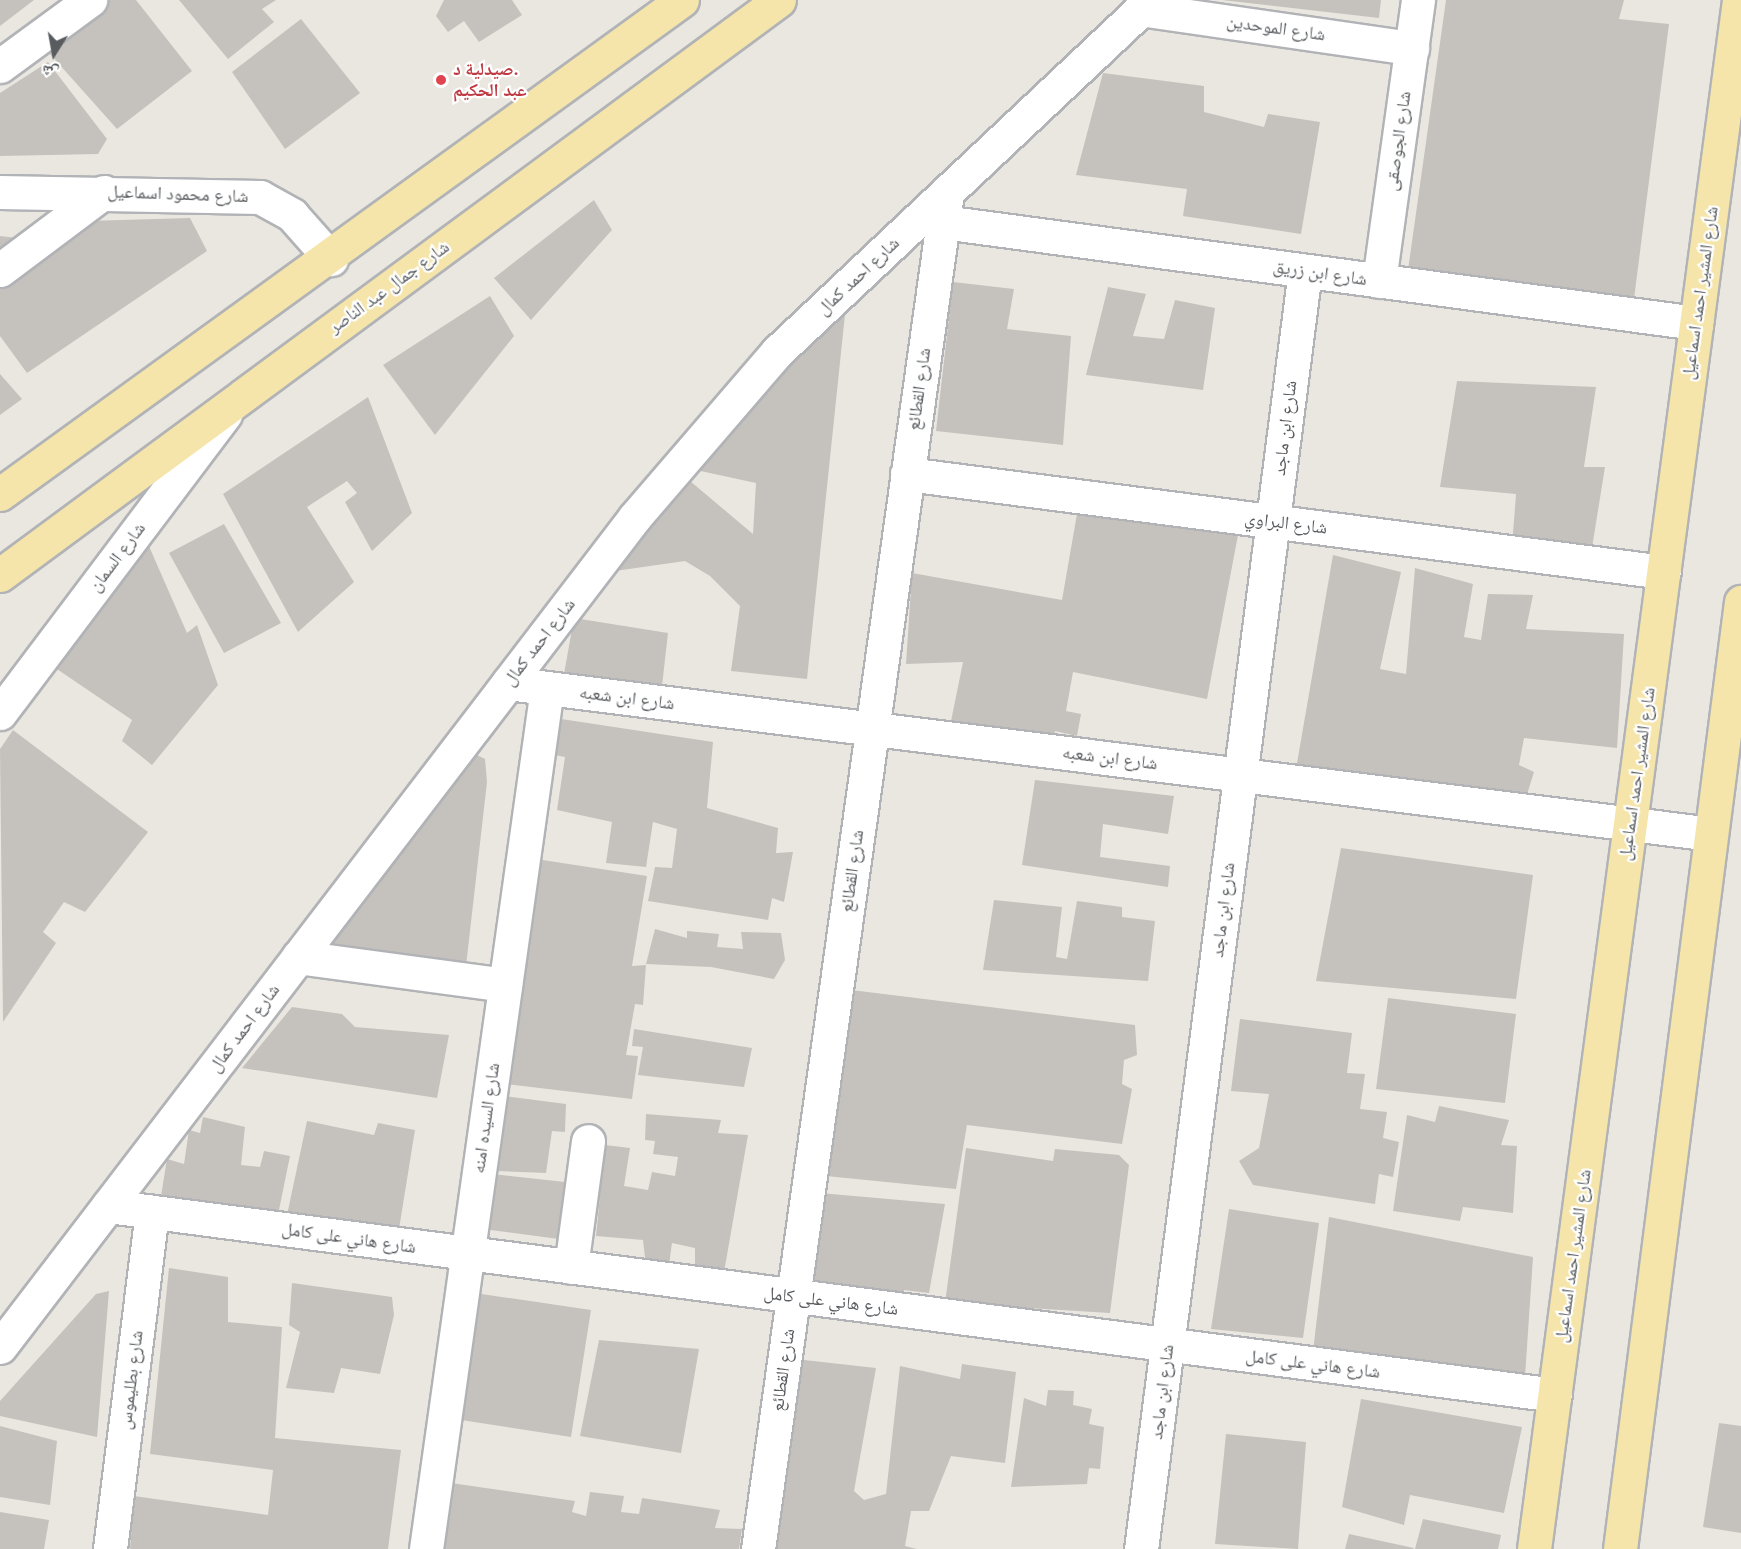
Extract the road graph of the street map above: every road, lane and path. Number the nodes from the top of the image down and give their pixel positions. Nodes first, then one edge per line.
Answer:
1 (90, 0) edge
2 (682, 0) edge
3 (779, 0) edge
4 (1418, 0) edge
5 (1739, 0) edge
6 (1145, 4) edge
7 (1412, 48) junction
8 (0, 66) edge
9 (0, 192) edge
10 (105, 192) junction
11 (945, 207) junction
12 (331, 259) junction
13 (0, 270) edge
14 (1305, 271) junction
15 (1378, 281) junction
16 (1696, 323) junction
17 (234, 402) junction
18 (907, 474) junction
19 (0, 494) edge
20 (1273, 521) junction
21 (1664, 572) junction
22 (0, 575) edge
23 (1741, 602) edge
24 (507, 683) junction
25 (547, 688) junction
26 (0, 712) edge
27 (872, 729) junction
28 (1241, 774) junction
29 (1630, 824) junction
30 (1712, 834) junction
31 (298, 957) junction
32 (505, 985) junction
33 (588, 1141) dead end
34 (108, 1206) junction
35 (152, 1212) junction
36 (468, 1253) junction
37 (571, 1267) junction
38 (793, 1296) junction
39 (1168, 1345) junction
40 (0, 1347) edge
41 (1555, 1395) junction
42 (110, 1549) edge
43 (426, 1549) edge
44 (758, 1549) edge
45 (1142, 1549) edge
46 (1534, 1549) edge
47 (1620, 1549) edge

1 - 8 street
2 - 12 main road
3 - 17 main road, شارع جمال عبد الناصر
4 - 7 street, شارع الجوصقى
5 - 16 main road, شارع المشير احمد اسماعيل
6 - 7 street, شارع الموحدين
6 - 11 street, شارع احمد كمال
7 - 15 street, شارع الجوصقى
9 - 10 street, شارع محمود اسماعيل
10 - 12 street, شارع محمود اسماعيل
10 - 13 street
11 - 14 street, شارع ابن زريق
11 - 18 street, شارع القطائع
11 - 24 street, شارع احمد كمال
12 - 19 main road
14 - 15 street, شارع ابن زريق
14 - 20 street, شارع ابن ماجد
15 - 16 street, شارع ابن زريق
16 - 21 main road, شارع المشير احمد اسماعيل
17 - 22 main road, شارع جمال عبد الناصر
17 - 26 street, شارع السمان
18 - 20 street, شارع البراوي
18 - 27 street, شارع القطائع
20 - 21 street, شارع البراوي
20 - 28 street, شارع ابن ماجد
21 - 29 main road, شارع المشير احمد اسماعيل
23 - 30 main road
24 - 25 street, شارع ابن شعبه
24 - 31 street, شارع احمد كمال
25 - 27 street, شارع ابن شعبه
25 - 32 street, شارع السيده امنه
27 - 28 street, شارع ابن شعبه
27 - 38 street, شارع القطائع
28 - 29 street, شارع ابن شعبه
28 - 39 street, شارع ابن ماجد
29 - 30 street, شارع ابن شعبه
29 - 41 main road, شارع المشير احمد اسماعيل
30 - 47 main road
31 - 32 street
31 - 34 street, شارع احمد كمال
32 - 36 street, شارع السيده امنه
33 - 37 street
34 - 35 street, شارع هاني على كامل
34 - 40 street, شارع احمد كمال
35 - 36 street, شارع هاني على كامل
35 - 42 street, شارع بطليموس
36 - 37 street, شارع هاني على كامل
36 - 43 street, شارع السيده امنه
37 - 38 street, شارع هاني على كامل
38 - 39 street, شارع هاني على كامل
38 - 44 street, شارع القطائع
39 - 41 street, شارع هاني على كامل
39 - 45 street, شارع ابن ماجد
41 - 46 main road, شارع المشير احمد اسماعيل

